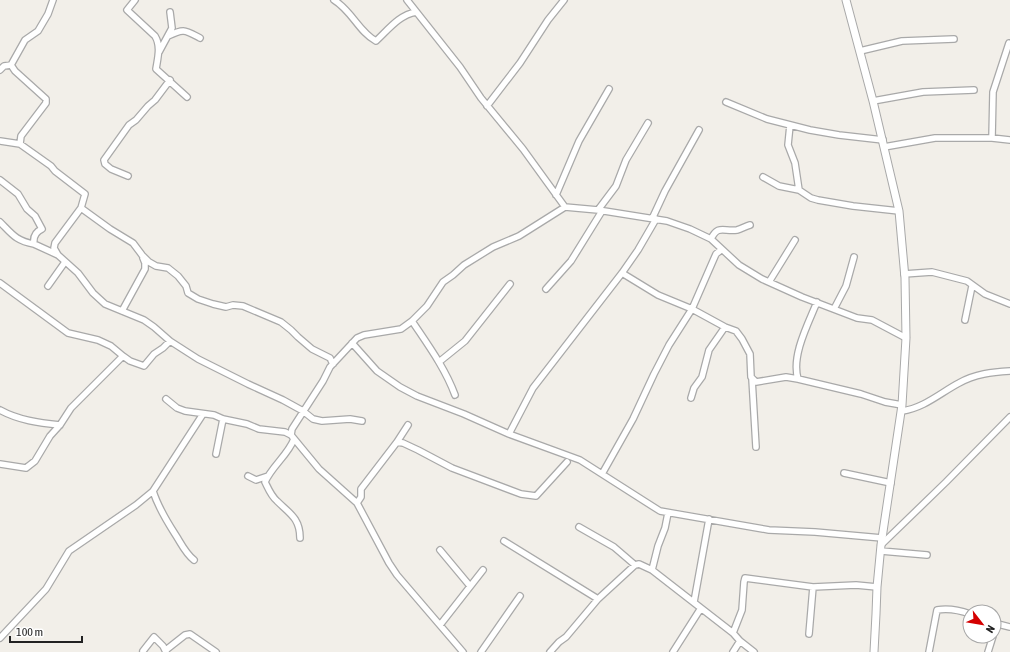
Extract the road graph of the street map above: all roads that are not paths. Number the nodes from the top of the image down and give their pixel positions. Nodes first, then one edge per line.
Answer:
1 (53, 0) edge
2 (135, 0) edge
3 (334, 0) edge
4 (416, 0) edge
5 (564, 0) edge
6 (846, 0) edge
7 (409, 3) edge
8 (170, 12) dead end
9 (416, 12) junction
10 (168, 36) junction
11 (200, 38) dead end
12 (954, 39) dead end
13 (1009, 43) dead end
14 (860, 51) junction
15 (159, 53) junction
16 (11, 65) junction
17 (0, 70) edge
18 (170, 80) junction
19 (608, 89) dead end
20 (974, 90) dead end
21 (187, 97) dead end
22 (873, 101) junction
23 (726, 102) dead end
24 (487, 106) junction
25 (648, 123) dead end
26 (790, 125) junction
27 (699, 130) dead end
28 (992, 138) junction
29 (882, 140) junction
30 (1010, 140) edge
31 (0, 141) edge
32 (20, 144) junction
33 (884, 147) junction
34 (128, 176) dead end
35 (763, 177) dead end
36 (0, 180) edge
37 (799, 190) junction
38 (556, 195) junction
39 (565, 207) junction
40 (81, 208) junction
41 (899, 210) junction
42 (600, 211) junction
43 (654, 219) junction
44 (0, 222) edge
45 (750, 225) dead end
46 (711, 239) junction
47 (795, 240) dead end
48 (34, 244) junction
49 (722, 250) junction
50 (58, 255) junction
51 (142, 255) junction
52 (854, 257) dead end
53 (65, 262) junction
54 (622, 273) junction
55 (904, 274) junction
56 (769, 282) junction
57 (0, 283) edge
58 (510, 284) dead end
59 (48, 286) dead end
60 (972, 286) junction
61 (546, 289) dead end
62 (817, 302) junction
63 (1010, 304) edge
64 (692, 309) junction
65 (834, 309) junction
66 (122, 311) junction
67 (965, 320) dead end
68 (412, 321) junction
69 (725, 327) junction
70 (906, 338) junction
71 (170, 341) junction
72 (352, 343) junction
73 (123, 356) junction
74 (439, 362) junction
75 (333, 364) junction
76 (1010, 371) edge
77 (752, 379) junction
78 (798, 379) junction
79 (455, 395) dead end
80 (691, 398) dead end
81 (166, 399) dead end
82 (902, 408) junction
83 (0, 410) edge
84 (303, 411) junction
85 (202, 414) junction
86 (1010, 417) edge
87 (224, 419) junction
88 (362, 421) dead end
89 (408, 425) dead end
90 (60, 426) junction
91 (290, 434) junction
92 (509, 434) junction
93 (397, 442) junction
94 (756, 448) dead end
95 (216, 454) dead end
96 (567, 462) dead end
97 (0, 464) edge
98 (602, 474) junction
99 (844, 474) dead end
100 (248, 476) dead end
101 (268, 476) junction
102 (890, 483) junction
103 (153, 491) junction
104 (357, 504) junction
105 (668, 513) junction
106 (709, 519) junction
107 (579, 527) dead end
108 (300, 538) dead end
109 (504, 541) dead end
110 (882, 545) junction
111 (440, 550) dead end
112 (927, 555) dead end
113 (194, 560) dead end
114 (635, 565) junction
115 (483, 570) dead end
116 (652, 570) junction
117 (470, 586) junction
118 (813, 587) junction
119 (877, 587) junction
120 (520, 596) dead end
121 (598, 599) junction
122 (694, 602) junction
123 (701, 608) junction
124 (962, 612) edge
125 (440, 625) junction
126 (733, 633) junction
127 (809, 634) dead end
128 (0, 638) edge
129 (740, 641) junction
130 (143, 651) edge
131 (166, 651) edge
132 (216, 652) edge
133 (463, 652) edge
134 (481, 652) edge
135 (550, 652) edge
136 (672, 652) edge
137 (733, 652) edge
138 (754, 652) edge
139 (874, 652) edge
140 (929, 652) edge

1 - 16 street
2 - 15 street
3 - 9 street
4 - 7 street
5 - 24 street
6 - 14 street
7 - 9 street
8 - 10 street
9 - 24 street
10 - 11 street
10 - 15 street
12 - 14 street
13 - 28 street
14 - 22 street
15 - 18 street
16 - 17 street
16 - 32 street
18 - 21 street
18 - 34 street
19 - 38 street
20 - 22 street
22 - 29 street
23 - 26 street
24 - 38 street
25 - 42 street
26 - 29 street
26 - 37 street
27 - 43 street
28 - 30 street
28 - 33 street
29 - 33 street
31 - 32 street
32 - 40 street
33 - 41 street
35 - 37 street
36 - 48 street
37 - 41 street
38 - 39 street
39 - 42 street
39 - 68 street
40 - 50 street
40 - 51 street
41 - 55 street
42 - 43 street
42 - 61 street
43 - 46 street
43 - 54 street
44 - 48 street
45 - 46 street
46 - 49 street
47 - 56 street
48 - 50 street
49 - 56 street
49 - 64 street
50 - 53 street
51 - 66 street
51 - 75 street
52 - 65 street
53 - 59 street
53 - 66 street
54 - 64 street
54 - 92 street
55 - 60 street
55 - 70 street
56 - 62 street
57 - 73 street
58 - 74 street
60 - 63 street
60 - 67 street
62 - 65 street
62 - 78 street
64 - 69 street
64 - 98 street
65 - 70 street
66 - 71 street
68 - 72 street
68 - 74 street
69 - 77 street
69 - 80 street
70 - 82 street
71 - 73 street
71 - 84 street
72 - 75 street
72 - 92 street
73 - 90 street
74 - 79 street
75 - 84 street
76 - 82 street
77 - 78 street
77 - 94 street
78 - 82 street
81 - 85 street
82 - 102 street
83 - 90 street
84 - 88 street
84 - 91 street
85 - 87 street
85 - 103 street
86 - 110 street
87 - 91 street
87 - 95 street
89 - 93 street
90 - 97 street
91 - 101 street
91 - 104 street
92 - 98 street
93 - 96 street
93 - 104 street
98 - 105 street
99 - 102 street
100 - 101 street
101 - 108 street
102 - 110 street
103 - 113 street
103 - 128 street
104 - 125 street
105 - 106 street
105 - 116 street
106 - 110 street
106 - 122 street
107 - 114 street
109 - 121 street
110 - 112 street
110 - 119 street
111 - 117 street
114 - 116 street
114 - 121 street
115 - 117 street
116 - 122 street
117 - 125 street
118 - 119 street
118 - 126 street
118 - 127 street
119 - 139 street
120 - 134 street
121 - 135 street
122 - 123 street
123 - 126 street
123 - 136 street
124 - 140 street
125 - 133 street
126 - 129 street
129 - 137 street
129 - 138 street
130 - 131 street
131 - 132 street

